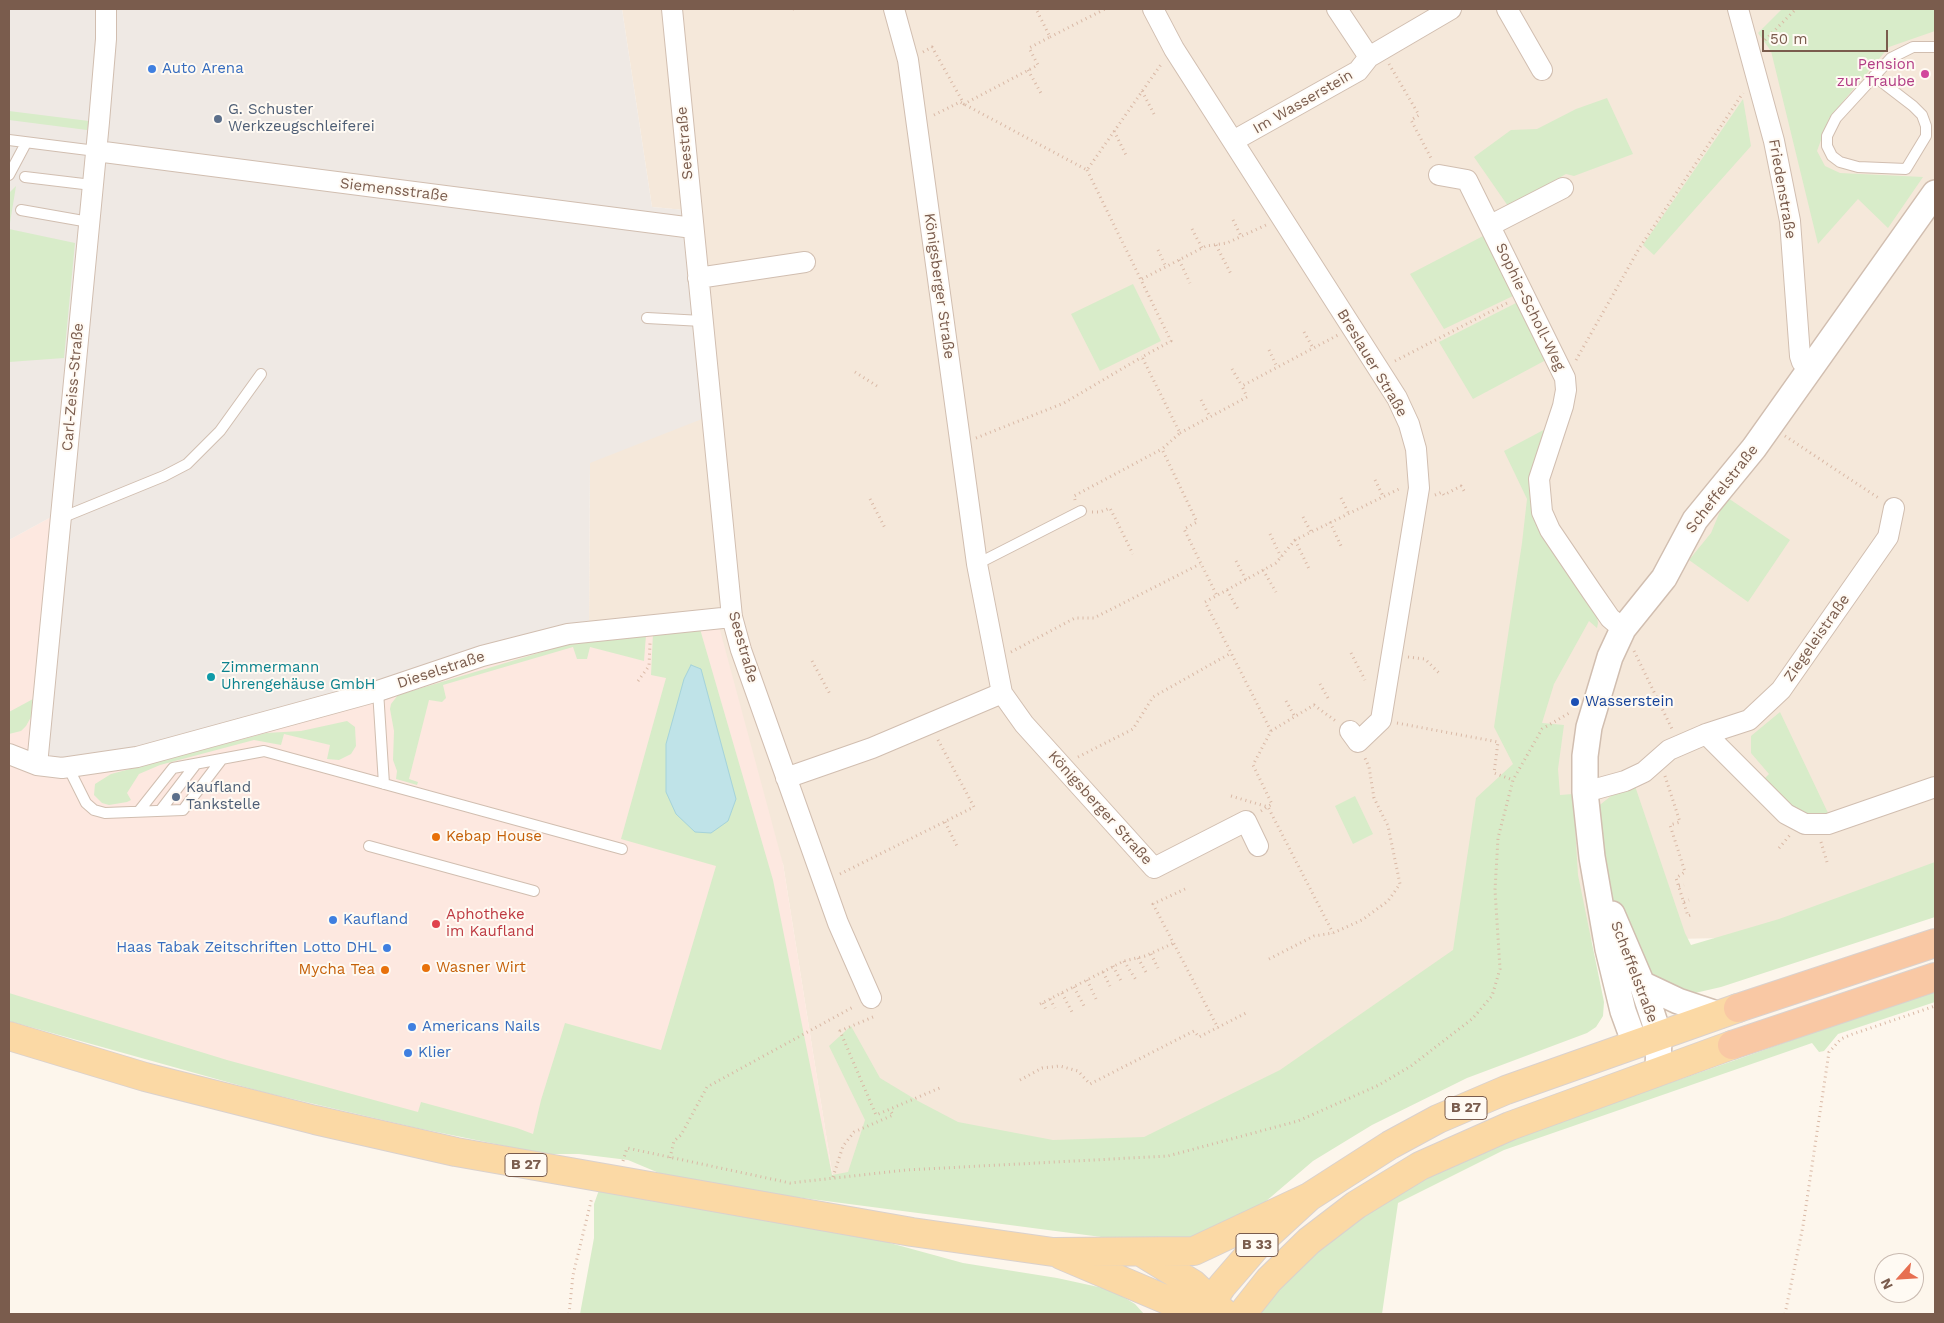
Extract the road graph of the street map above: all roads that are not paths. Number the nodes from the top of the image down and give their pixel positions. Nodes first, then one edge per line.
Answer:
1 (106, 9) edge
2 (672, 9) edge
3 (894, 9) edge
4 (1153, 9) edge
5 (1337, 9) edge
6 (1451, 9) edge
7 (1507, 9) edge
8 (1738, 9) edge
9 (1935, 47) edge
10 (1375, 54) junction
11 (1542, 70) dead end
12 (1874, 76) junction
13 (9, 140) edge
14 (1233, 141) junction
15 (26, 143) junction
16 (96, 152) junction
17 (9, 175) edge
18 (1440, 175) road end
19 (25, 177) dead end
20 (92, 185) junction
21 (1564, 188) dead end
22 (1935, 193) edge
23 (21, 210) dead end
24 (89, 222) junction
25 (1491, 226) junction
26 (693, 228) junction
27 (805, 262) dead end
28 (698, 278) junction
29 (647, 318) dead end
30 (702, 321) junction
31 (1812, 369) junction
32 (261, 374) dead end
33 (1894, 508) road end
34 (1081, 512) road end
35 (61, 518) junction
36 (976, 564) junction
37 (732, 617) junction
38 (1628, 639) junction
39 (378, 691) junction
40 (1002, 693) junction
41 (1706, 734) junction
42 (1354, 736) road end
43 (9, 754) edge
44 (222, 759) junction
45 (196, 764) junction
46 (37, 765) junction
47 (68, 767) junction
48 (786, 778) junction
49 (384, 784) junction
50 (1935, 787) edge
51 (1585, 792) junction
52 (139, 811) junction
53 (160, 811) junction
54 (368, 846) dead end
55 (1258, 846) dead end
56 (622, 849) dead end
57 (1595, 875) junction
58 (534, 891) dead end
59 (1935, 943) edge
60 (1935, 977) edge
61 (1642, 984) junction
62 (871, 998) road end
63 (1729, 1011) junction
64 (9, 1036) edge
65 (1647, 1040) junction
66 (1732, 1045) joint
67 (1658, 1072) junction
68 (1309, 1197) junction
69 (1053, 1252) junction
70 (1141, 1252) junction
71 (1111, 1275) junction
72 (1210, 1311) edge
73 (1154, 1314) edge
74 (1242, 1314) edge

1 - 16 street, Carl-Zeiss-Straße
2 - 26 street, Seestraße
3 - 36 street, Königsberger Straße
4 - 14 street, Breslauer Straße
5 - 10 street
6 - 10 street, Im Wasserstein
7 - 11 street
8 - 31 street, Friedenstraße
9 - 12 lane
10 - 14 street, Im Wasserstein
12 - 12 lane
13 - 15 lane
14 - 42 street, Breslauer Straße
15 - 16 lane
15 - 17 lane
16 - 20 street, Carl-Zeiss-Straße
16 - 26 street, Siemensstraße
18 - 25 street, Sophie-Scholl-Weg
19 - 20 lane
20 - 24 street, Carl-Zeiss-Straße
21 - 25 street, Sophie-Scholl-Weg
22 - 31 street, Scheffelstraße
23 - 24 lane
24 - 35 street, Carl-Zeiss-Straße
25 - 38 street, Sophie-Scholl-Weg
26 - 28 street, Seestraße
27 - 28 street
28 - 30 street, Seestraße
29 - 30 lane
30 - 37 street, Seestraße
31 - 38 street, Scheffelstraße
32 - 35 lane
33 - 41 street, Ziegeleistraße
34 - 36 lane
35 - 46 street, Carl-Zeiss-Straße
36 - 40 street, Königsberger Straße
37 - 39 street, Dieselstraße
37 - 48 street, Seestraße
38 - 51 street, Scheffelstraße
39 - 47 street, Dieselstraße
39 - 49 lane
40 - 48 street
40 - 55 street, Königsberger Straße
41 - 50 street
41 - 51 street, Ziegeleistraße
43 - 46 street, Dieselstraße
44 - 45 lane
44 - 49 lane
44 - 53 lane
45 - 52 lane
45 - 53 lane
46 - 47 street, Dieselstraße
47 - 52 lane
48 - 62 street, Seestraße
49 - 56 lane
51 - 57 street, Scheffelstraße
52 - 53 lane
54 - 58 lane
57 - 61 street, Scheffelstraße
57 - 65 street, Scheffelstraße
59 - 63 highway, B 27
60 - 66 highway, B 27
61 - 63 street
61 - 65 street, Scheffelstraße
63 - 65 main road, B 27
64 - 69 main road, B 27
65 - 67 main road
65 - 68 main road, B 27
66 - 67 main road, B 27
67 - 74 main road, B 27
68 - 70 main road, B 27
68 - 72 main road, B 33
69 - 70 main road, B 27
69 - 71 main road, B 27
70 - 72 main road, B 27
71 - 72 main road, B 27
71 - 73 main road

